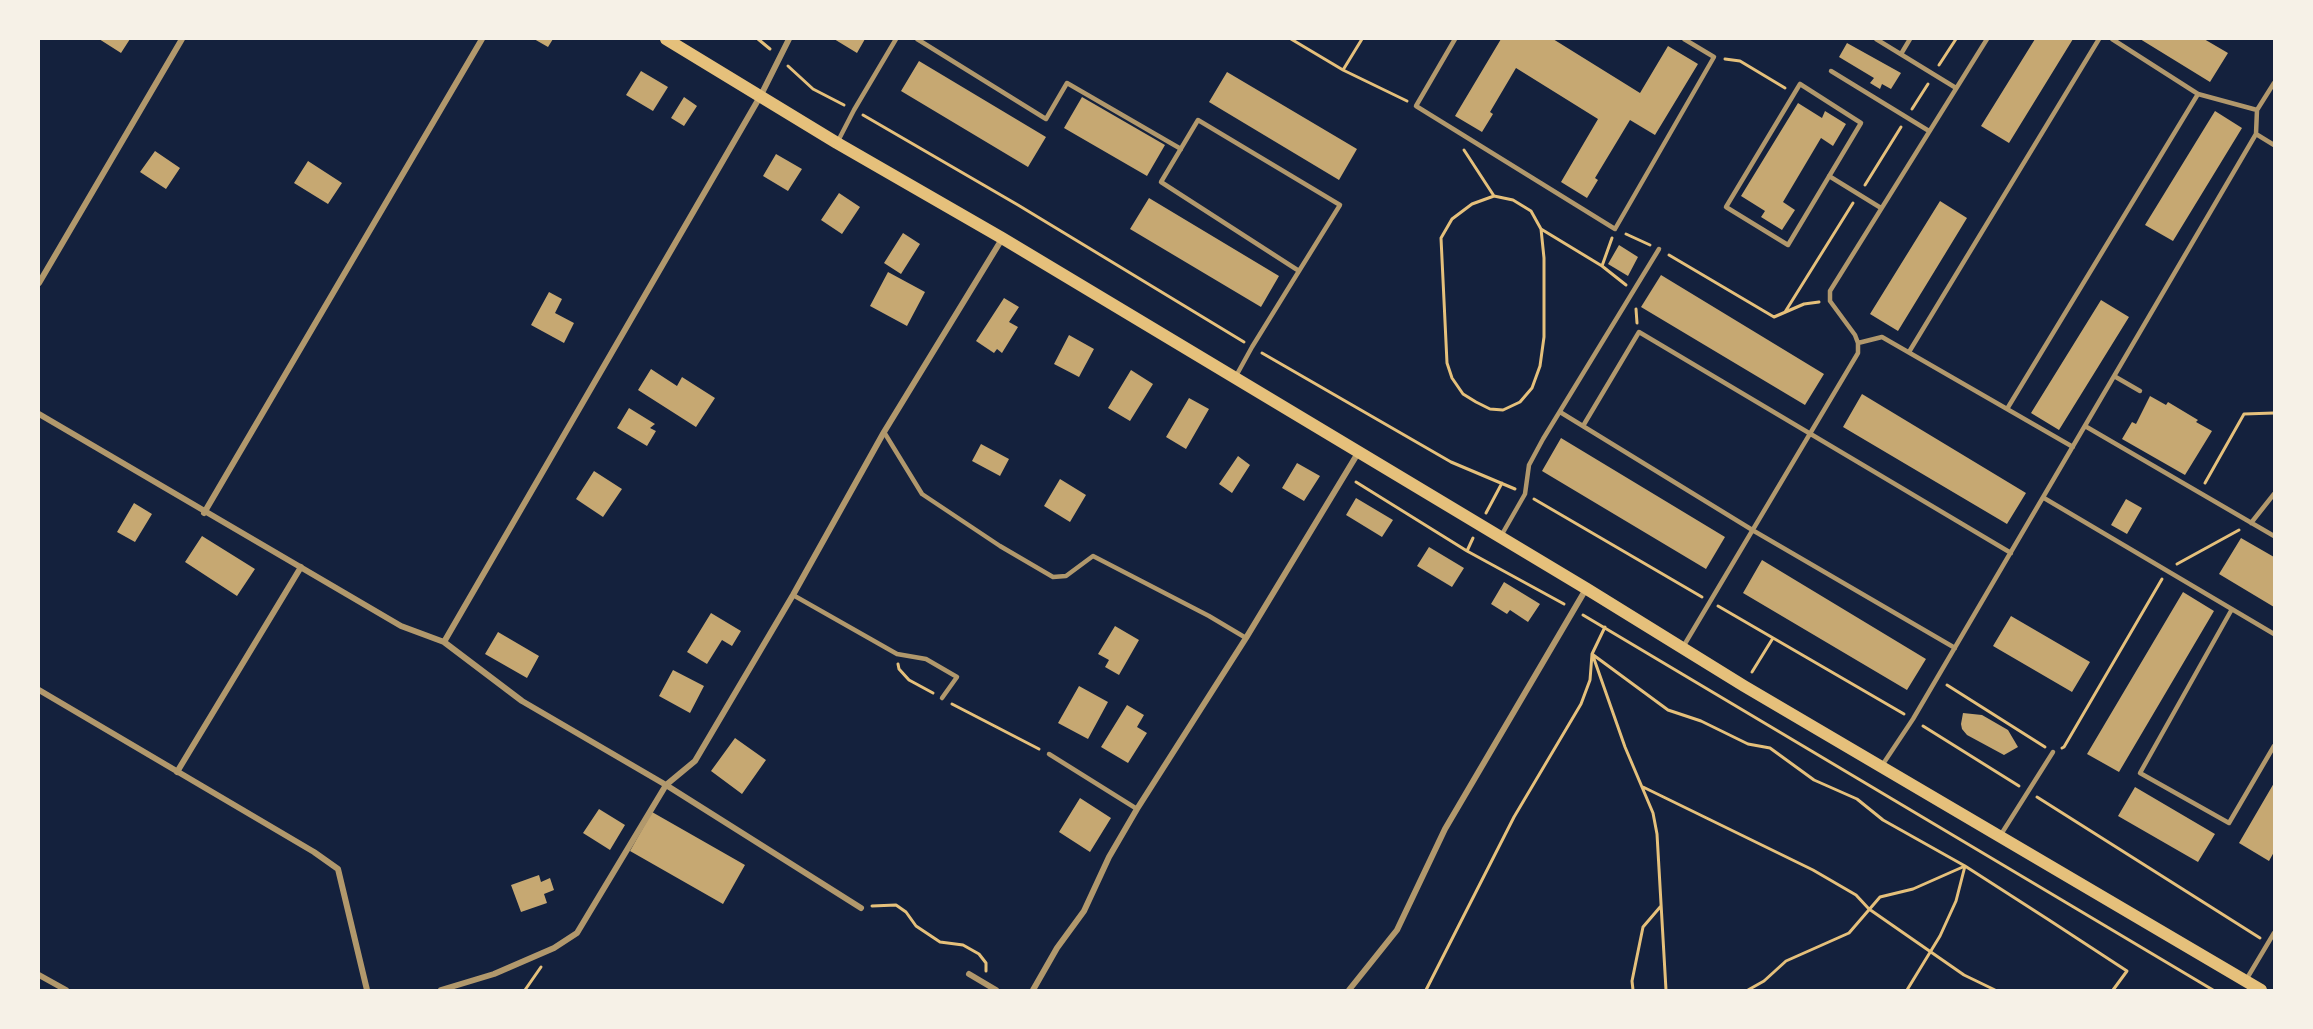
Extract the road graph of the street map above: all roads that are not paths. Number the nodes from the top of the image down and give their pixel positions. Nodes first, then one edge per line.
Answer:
1 (182, 39) edge
2 (482, 39) edge
3 (666, 39) edge
4 (789, 39) edge
5 (896, 39) edge
6 (917, 39) edge
7 (1455, 39) edge
8 (1684, 39) edge
9 (1876, 39) edge
10 (1910, 39) edge
11 (1987, 39) edge
12 (2099, 39) edge
13 (2112, 39) edge
14 (1901, 54) junction
15 (1831, 71) dead end
16 (2274, 82) edge
17 (1956, 88) junction
18 (2198, 94) junction
19 (761, 95) junction
20 (2257, 110) junction
21 (1929, 132) junction
22 (2256, 134) junction
23 (837, 143) junction
24 (2274, 145) edge
25 (1180, 149) junction
26 (1829, 176) junction
27 (1881, 208) junction
28 (1002, 238) junction
29 (1659, 249) road end
30 (1299, 271) junction
31 (39, 283) edge
32 (1858, 343) junction
33 (1909, 352) junction
34 (2114, 376) junction
35 (1235, 378) junction
36 (2140, 391) dead end
37 (2007, 409) junction
38 (1560, 412) junction
39 (39, 414) edge
40 (1583, 426) junction
41 (2085, 426) junction
42 (884, 432) junction
43 (1811, 434) junction
44 (2073, 447) junction
45 (1358, 453) junction
46 (2274, 494) edge
47 (2043, 498) junction
48 (204, 513) junction
49 (2251, 523) junction
50 (1754, 531) junction
51 (2274, 536) edge
52 (1500, 538) junction
53 (2011, 553) junction
54 (301, 567) junction
55 (1587, 589) junction
56 (793, 595) junction
57 (2232, 609) junction
58 (2274, 634) edge
59 (1246, 638) junction
60 (444, 642) junction
61 (1683, 647) junction
62 (1954, 648) junction
63 (39, 690) edge
64 (942, 699) road end
65 (2274, 746) edge
66 (2053, 752) road end
67 (1049, 754) road end
68 (1881, 767) junction
69 (177, 772) junction
70 (666, 785) junction
71 (1137, 809) junction
72 (1999, 836) junction
73 (861, 908) road end
74 (2274, 933) edge
75 (969, 974) dead end
76 (39, 975) edge
77 (2245, 981) junction
78 (66, 990) edge
79 (367, 990) edge
80 (441, 990) edge
81 (996, 990) edge
82 (1033, 990) edge
83 (1348, 990) edge
84 (2261, 990) edge

1 - 31 street
2 - 48 street
3 - 19 main road
4 - 19 street
5 - 23 lane
6 - 25 lane
7 - 8 lane
9 - 14 lane
10 - 14 lane
11 - 17 lane
12 - 33 lane
13 - 18 lane
14 - 17 lane
15 - 21 lane
16 - 20 lane
17 - 21 lane
18 - 20 lane
18 - 37 lane
19 - 23 main road
19 - 60 street
20 - 22 lane
21 - 27 lane
22 - 24 lane
22 - 34 lane
23 - 28 main road
25 - 30 lane
25 - 30 lane
26 - 26 lane
26 - 27 lane
27 - 32 lane
28 - 35 main road
28 - 42 street
29 - 38 lane
30 - 35 lane
32 - 33 lane
32 - 43 lane
33 - 37 lane
34 - 36 lane
34 - 41 lane
35 - 45 main road
37 - 44 lane
38 - 40 lane
38 - 52 lane
39 - 48 street
40 - 43 lane
40 - 50 lane
41 - 44 lane
41 - 49 lane
42 - 56 street
42 - 59 lane
43 - 50 lane
43 - 53 lane
44 - 47 lane
45 - 52 main road
45 - 59 street
46 - 49 lane
47 - 53 lane
47 - 57 lane
48 - 54 street
49 - 51 lane
50 - 61 lane
50 - 62 lane
52 - 55 main road
53 - 62 lane
54 - 60 street
54 - 69 street
55 - 61 main road
55 - 83 street
56 - 64 lane
56 - 70 street
57 - 58 lane
57 - 65 lane
59 - 71 street
60 - 70 street
61 - 68 main road
62 - 68 lane
63 - 69 street
66 - 72 lane
67 - 71 lane
68 - 72 main road
69 - 79 street
70 - 73 street
70 - 80 street
71 - 82 street
72 - 77 main road
74 - 77 lane
75 - 81 street
76 - 78 street
77 - 84 main road

